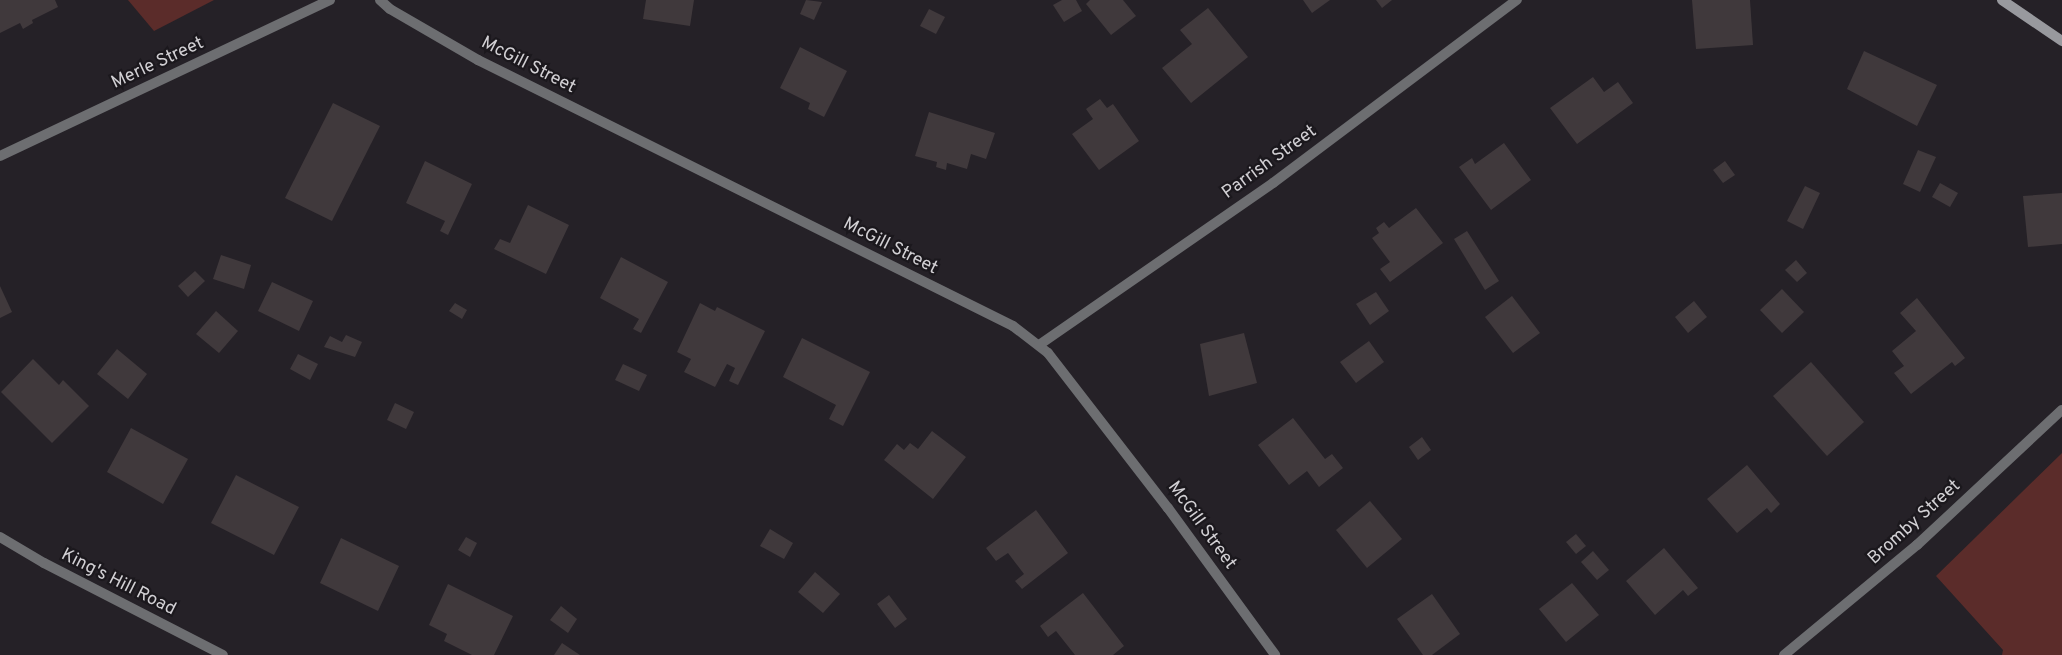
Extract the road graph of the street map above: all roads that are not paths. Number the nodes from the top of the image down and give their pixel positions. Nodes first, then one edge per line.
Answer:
1 (330, 0) edge
2 (380, 0) edge
3 (1516, 0) edge
4 (2002, 0) edge
5 (2062, 41) edge
6 (0, 156) edge
7 (1039, 345) junction
8 (2062, 410) edge
9 (0, 537) edge
10 (223, 655) edge
11 (1275, 655) edge
12 (1784, 655) edge

1 - 6 street, Merle Street
2 - 7 street, McGill Street
3 - 7 street, Parrish Street
4 - 5 street
7 - 11 street, McGill Street
8 - 12 street, Bromby Street
9 - 10 street, King's Hill Road

